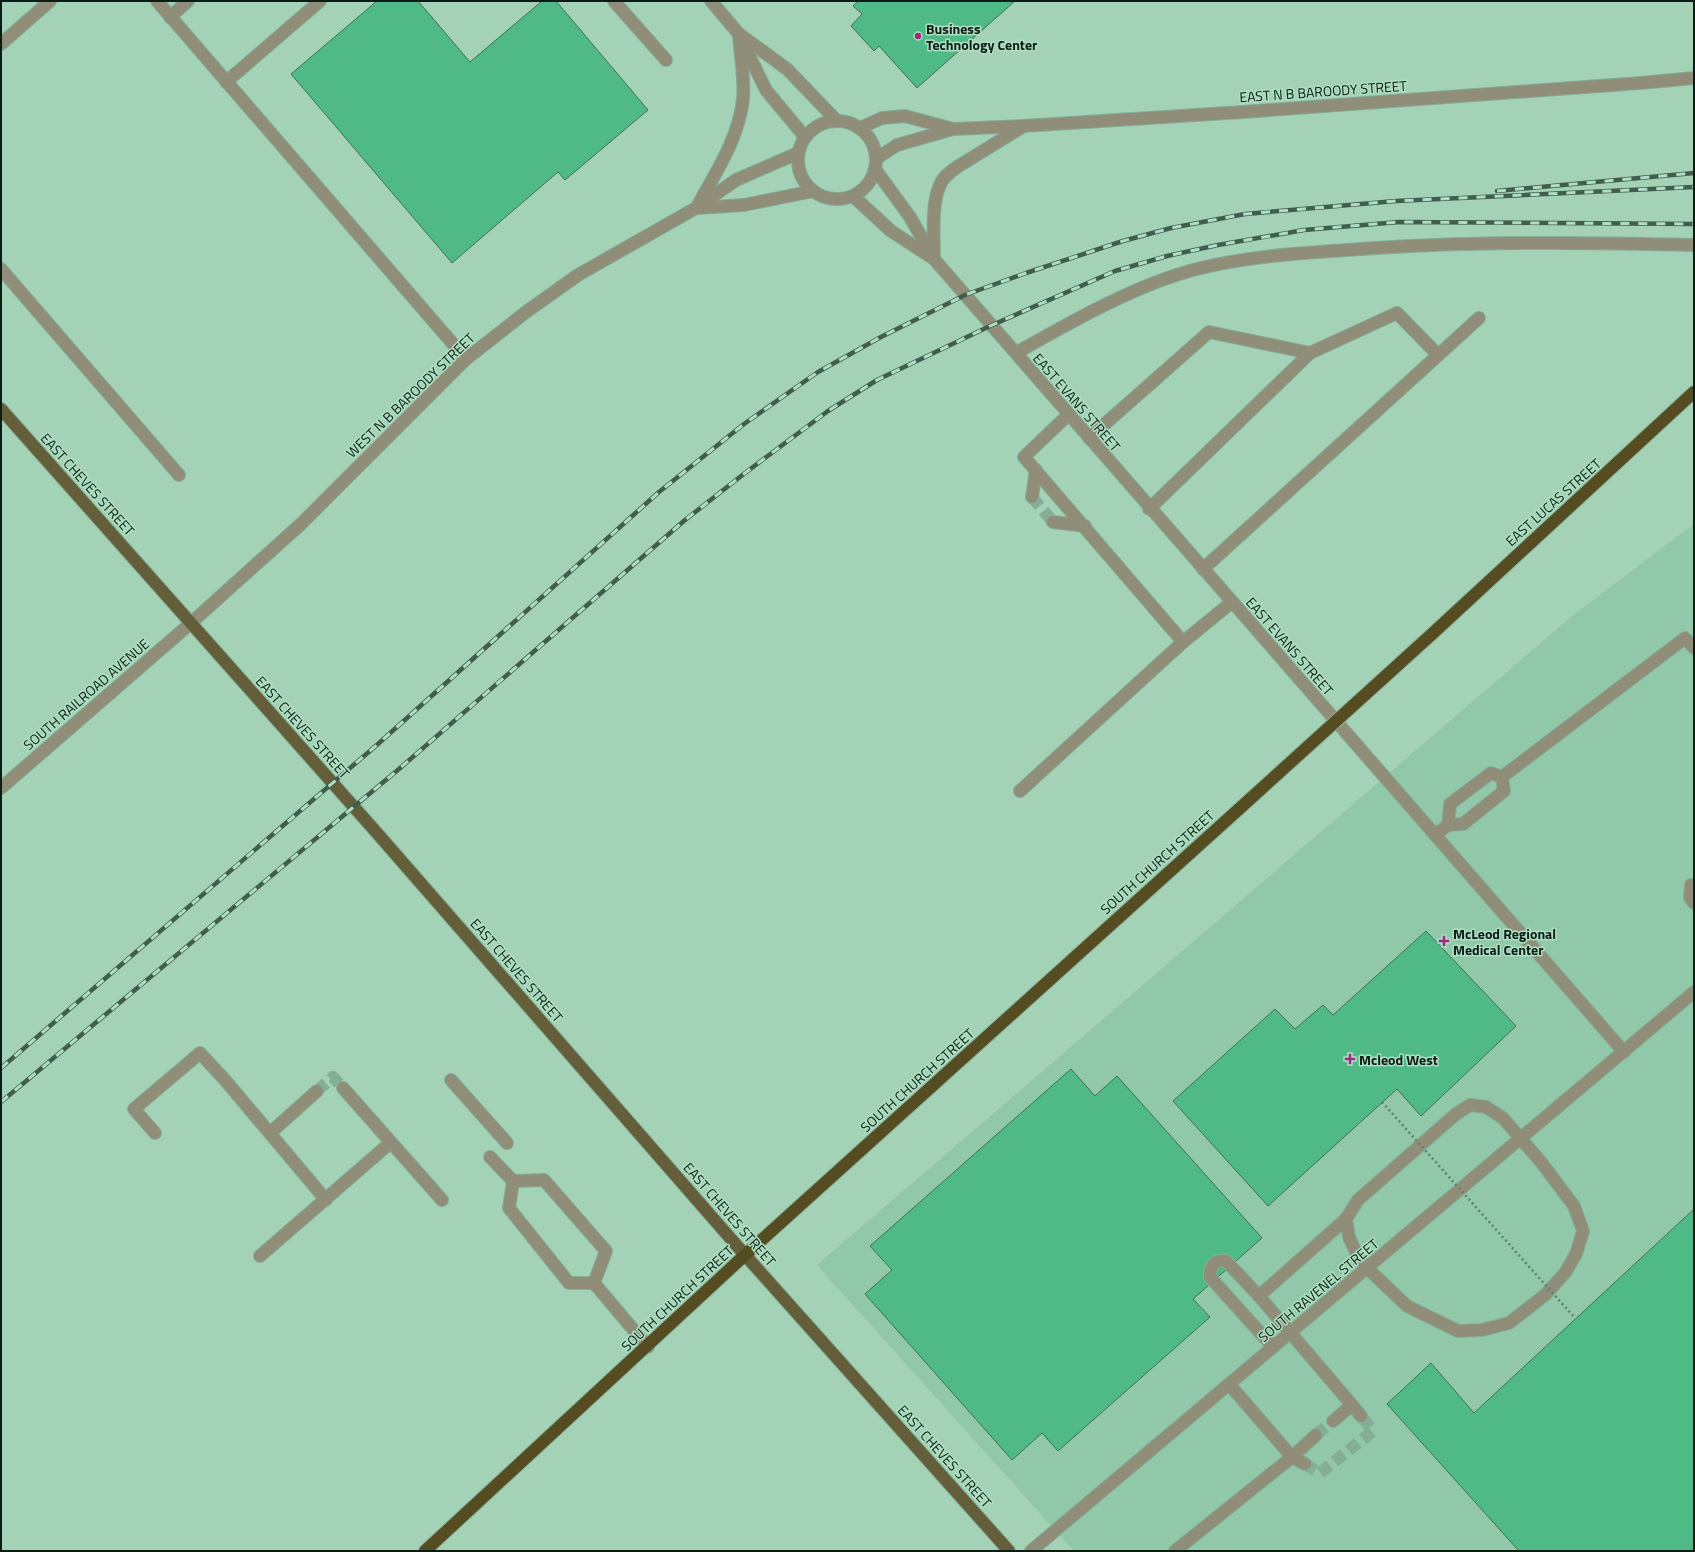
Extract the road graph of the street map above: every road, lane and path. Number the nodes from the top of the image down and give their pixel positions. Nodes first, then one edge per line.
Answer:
1 (50, 1) edge
2 (157, 1) edge
3 (188, 1) edge
4 (320, 1) edge
5 (614, 1) edge
6 (711, 1) edge
7 (170, 16) junction
8 (739, 34) junction
9 (1, 44) edge
10 (666, 60) dead end
11 (1694, 78) edge
12 (226, 82) junction
13 (836, 120) junction
14 (1023, 126) junction
15 (860, 128) junction
16 (953, 129) junction
17 (805, 137) junction
18 (798, 153) junction
19 (876, 164) junction
20 (813, 191) junction
21 (853, 196) junction
22 (696, 208) junction
23 (1694, 245) edge
24 (934, 259) junction
25 (1, 268) edge
26 (1479, 318) dead end
27 (1016, 353) junction
28 (1310, 353) junction
29 (1438, 355) junction
30 (466, 359) junction
31 (1694, 392) edge
32 (1, 409) edge
33 (1069, 414) junction
34 (1089, 438) junction
35 (1036, 470) junction
36 (179, 475) dead end
37 (1032, 497) dead end
38 (1149, 509) junction
39 (1053, 522) tunnel mouth
40 (1084, 526) junction
41 (1204, 569) junction
42 (1232, 602) junction
43 (190, 623) junction
44 (1432, 634) joint
45 (1183, 642) junction
46 (1694, 648) edge
47 (1502, 777) junction
48 (1, 788) edge
49 (1020, 791) dead end
50 (1448, 825) junction
51 (1435, 835) junction
52 (1694, 885) edge
53 (1694, 903) edge
54 (1694, 992) edge
55 (1624, 1052) junction
56 (451, 1080) dead end
57 (343, 1088) tunnel mouth
58 (317, 1091) tunnel mouth
59 (1382, 1102) dead end
60 (155, 1133) dead end
61 (270, 1133) junction
62 (1522, 1138) junction
63 (390, 1143) junction
64 (507, 1143) dead end
65 (490, 1157) dead end
66 (513, 1181) junction
67 (326, 1200) junction
68 (442, 1200) dead end
69 (1346, 1219) junction
70 (745, 1255) junction
71 (260, 1256) dead end
72 (1367, 1268) junction
73 (594, 1283) junction
74 (1259, 1296) junction
75 (1575, 1318) dead end
76 (1291, 1332) junction
77 (648, 1347) junction
78 (1273, 1347) junction
79 (1229, 1384) junction
80 (1352, 1405) junction
81 (1361, 1416) tunnel mouth
82 (1334, 1420) tunnel mouth
83 (1316, 1435) tunnel mouth
84 (1292, 1457) junction
85 (1305, 1464) tunnel mouth
86 (425, 1551) edge
87 (1009, 1551) edge
88 (1031, 1551) edge
89 (1175, 1551) edge

1 - 9 street
2 - 7 street
3 - 7 street
4 - 12 street
5 - 10 street
6 - 8 street
7 - 12 street
8 - 13 street
8 - 17 street
8 - 22 street
11 - 14 street, EAST N B BAROODY STREET
12 - 30 street
13 - 15 street
13 - 17 street
14 - 16 street, EAST N B BAROODY STREET
14 - 24 street
15 - 16 street, EAST N B BAROODY STREET
15 - 19 street
16 - 19 street, EAST N B BAROODY STREET
17 - 18 street
18 - 20 street
18 - 22 street, WEST N B BAROODY STREET
19 - 21 street
19 - 24 street, EAST EVANS STREET
20 - 21 street
20 - 22 street, WEST N B BAROODY STREET
21 - 24 street, EAST EVANS STREET
22 - 30 street, WEST N B BAROODY STREET
23 - 27 street
24 - 27 street, EAST EVANS STREET
25 - 36 street
26 - 29 street
27 - 33 street, EAST EVANS STREET
28 - 29 street
28 - 34 street
28 - 38 street
29 - 41 street
30 - 43 street, WEST N B BAROODY STREET
31 - 44 highway, EAST LUCAS STREET
32 - 43 main road, EAST CHEVES STREET
33 - 34 street, EAST EVANS STREET
33 - 35 street
34 - 38 street, EAST EVANS STREET
35 - 37 street
35 - 40 street
38 - 41 street, EAST EVANS STREET
39 - 40 street
40 - 45 street
41 - 42 street, EAST EVANS STREET
42 - 45 street
42 - 51 street, EAST EVANS STREET
43 - 48 street, SOUTH RAILROAD AVENUE
43 - 70 main road, EAST CHEVES STREET
44 - 70 highway, SOUTH CHURCH STREET, bridge
45 - 49 street
46 - 47 street
47 - 50 street
47 - 50 street
50 - 51 street
51 - 55 street, EAST EVANS STREET
52 - 53 street
54 - 55 street, SOUTH RAVENEL STREET
55 - 62 street, SOUTH RAVENEL STREET
56 - 64 street
57 - 63 street
58 - 61 street
59 - 75 path, bridge
60 - 61 street
61 - 67 street
62 - 69 street
62 - 72 street, SOUTH RAVENEL STREET
62 - 72 street
63 - 67 street
63 - 68 street
65 - 66 street
66 - 73 street
66 - 73 street
67 - 71 street
69 - 72 street
69 - 74 street
70 - 77 highway, SOUTH CHURCH STREET
70 - 87 main road, EAST CHEVES STREET
72 - 76 street, SOUTH RAVENEL STREET
73 - 77 street
74 - 76 street
74 - 78 street
76 - 78 street, SOUTH RAVENEL STREET
76 - 80 street
77 - 86 highway, SOUTH CHURCH STREET
78 - 79 street, SOUTH RAVENEL STREET
79 - 84 street
79 - 88 street, SOUTH RAVENEL STREET
80 - 81 street
80 - 82 street
83 - 84 street
84 - 85 street
84 - 89 street

